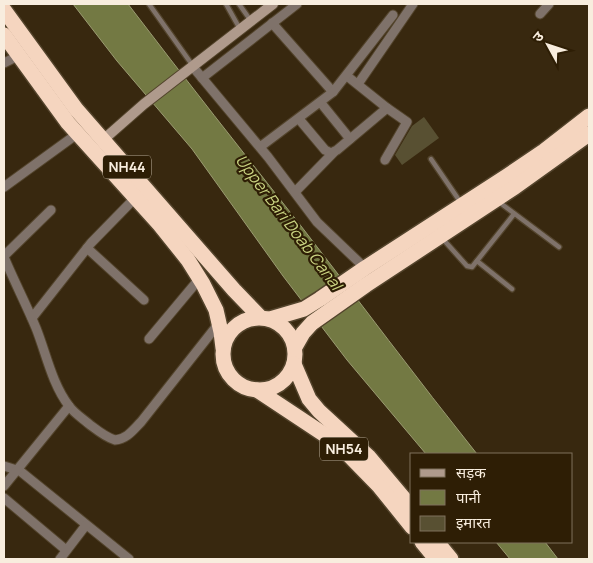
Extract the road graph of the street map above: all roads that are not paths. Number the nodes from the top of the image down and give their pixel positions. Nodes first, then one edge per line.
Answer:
1 (149, 4) edge
2 (226, 4) edge
3 (239, 4) edge
4 (273, 4) edge
5 (297, 4) edge
6 (413, 4) edge
7 (548, 4) edge
8 (4, 10) edge
9 (540, 14) dead end
10 (393, 16) dead end
11 (251, 21) junction
12 (272, 23) junction
13 (240, 29) junction
14 (4, 35) edge
15 (18, 56) junction
16 (4, 63) edge
17 (190, 70) junction
18 (347, 76) junction
19 (202, 78) junction
20 (358, 84) junction
21 (333, 92) junction
22 (321, 103) junction
23 (387, 108) junction
24 (589, 116) edge
25 (299, 118) junction
26 (77, 134) junction
27 (589, 134) edge
28 (350, 139) junction
29 (102, 140) junction
30 (260, 147) junction
31 (334, 152) junction
32 (431, 159) dead end
33 (385, 160) dead end
34 (4, 188) edge
35 (295, 192) junction
36 (135, 198) junction
37 (496, 200) junction
38 (462, 204) junction
39 (51, 210) dead end
40 (514, 214) junction
41 (441, 237) junction
42 (559, 247) dead end
43 (87, 248) junction
44 (4, 257) edge
45 (477, 260) junction
46 (363, 275) junction
47 (200, 278) junction
48 (512, 290) dead end
49 (144, 300) dead end
50 (32, 318) junction
51 (265, 318) junction
52 (220, 322) junction
53 (149, 339) dead end
54 (295, 347) junction
55 (223, 348) junction
56 (294, 364) junction
57 (258, 390) junction
58 (69, 406) junction
59 (4, 466) edge
60 (17, 469) junction
61 (4, 486) edge
62 (4, 498) edge
63 (410, 506) edge
64 (86, 525) junction
65 (410, 525) edge
66 (423, 543) edge
67 (438, 543) edge
68 (64, 556) edge
69 (129, 559) edge
70 (436, 559) edge
71 (451, 559) edge

1 - 17 lane
2 - 13 lane
3 - 11 lane
4 - 11 street
5 - 12 street
6 - 20 street
7 - 9 street
8 - 29 highway, NH44
10 - 18 street
11 - 13 street
12 - 19 street
12 - 21 street
13 - 17 street
14 - 15 highway, NH44
15 - 16 street
15 - 26 highway, NH44
17 - 19 street
17 - 29 street
18 - 20 street
18 - 21 street
19 - 30 street
20 - 23 street
21 - 22 street
22 - 25 street
22 - 28 street
23 - 28 street
23 - 33 street
24 - 38 highway
25 - 30 street
25 - 31 street
26 - 34 street
26 - 36 highway, NH44
27 - 37 highway
28 - 31 street
29 - 51 highway, NH44
30 - 35 street
31 - 35 street
32 - 38 lane
35 - 46 street
36 - 43 street
36 - 47 highway, NH44
37 - 40 lane
37 - 41 highway
38 - 46 highway
39 - 44 street
40 - 42 lane
40 - 45 lane
41 - 45 lane
41 - 46 highway
43 - 49 street
43 - 50 street
44 - 50 street
45 - 48 lane
46 - 51 highway
46 - 54 highway
47 - 52 highway, NH44
47 - 53 street
50 - 58 street
51 - 54 highway, NH44
51 - 55 highway
52 - 55 highway, NH44
52 - 58 street
54 - 56 highway
55 - 57 highway, NH44
56 - 57 highway
56 - 63 highway, NH54
57 - 65 highway, NH54
58 - 60 street
59 - 60 street
60 - 61 street
60 - 64 street
62 - 68 street
64 - 68 street
64 - 69 street
66 - 70 highway
67 - 71 highway

